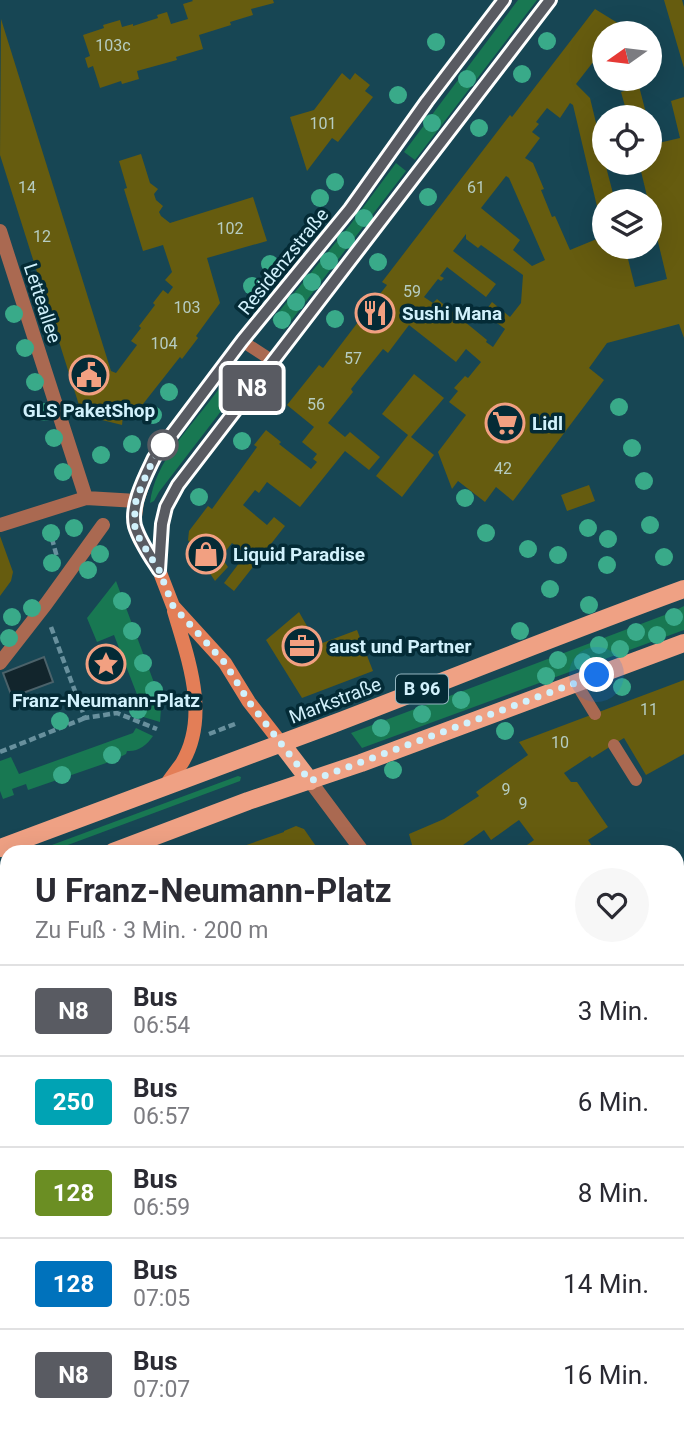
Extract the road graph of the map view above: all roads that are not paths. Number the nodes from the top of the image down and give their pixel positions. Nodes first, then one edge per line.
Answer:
1 (504, 0) edge
2 (551, 0) edge
3 (0, 231) edge
4 (242, 341) junction
5 (273, 361) junction
6 (86, 498) junction
7 (136, 500) junction
8 (0, 525) edge
9 (103, 525) dead end
10 (159, 570) junction
11 (684, 589) edge
12 (173, 606) junction
13 (684, 643) edge
14 (0, 663) edge
15 (576, 683) junction
16 (595, 714) dead end
17 (281, 743) junction
18 (614, 744) dead end
19 (636, 780) dead end
20 (310, 781) junction
21 (166, 785) junction
22 (8, 845) edge
23 (132, 845) edge
24 (358, 845) edge

1 - 4 main road, Residenzstraße
2 - 5 main road
3 - 6 street, Letteallee
4 - 5 lane
4 - 7 main road, Residenzstraße
5 - 10 main road
6 - 7 street
6 - 8 street
7 - 10 main road, Residenzstraße
9 - 14 street
10 - 12 main road
11 - 17 main road, Markstraße / B 96
12 - 17 main road
12 - 21 main road
13 - 15 main road, B 96
15 - 16 lane
15 - 20 main road, B 96
17 - 20 main road
17 - 21 main road, Markstraße / B 96
18 - 19 lane
20 - 23 main road, B 96
20 - 24 street
21 - 22 main road, Markstraße / B 96

